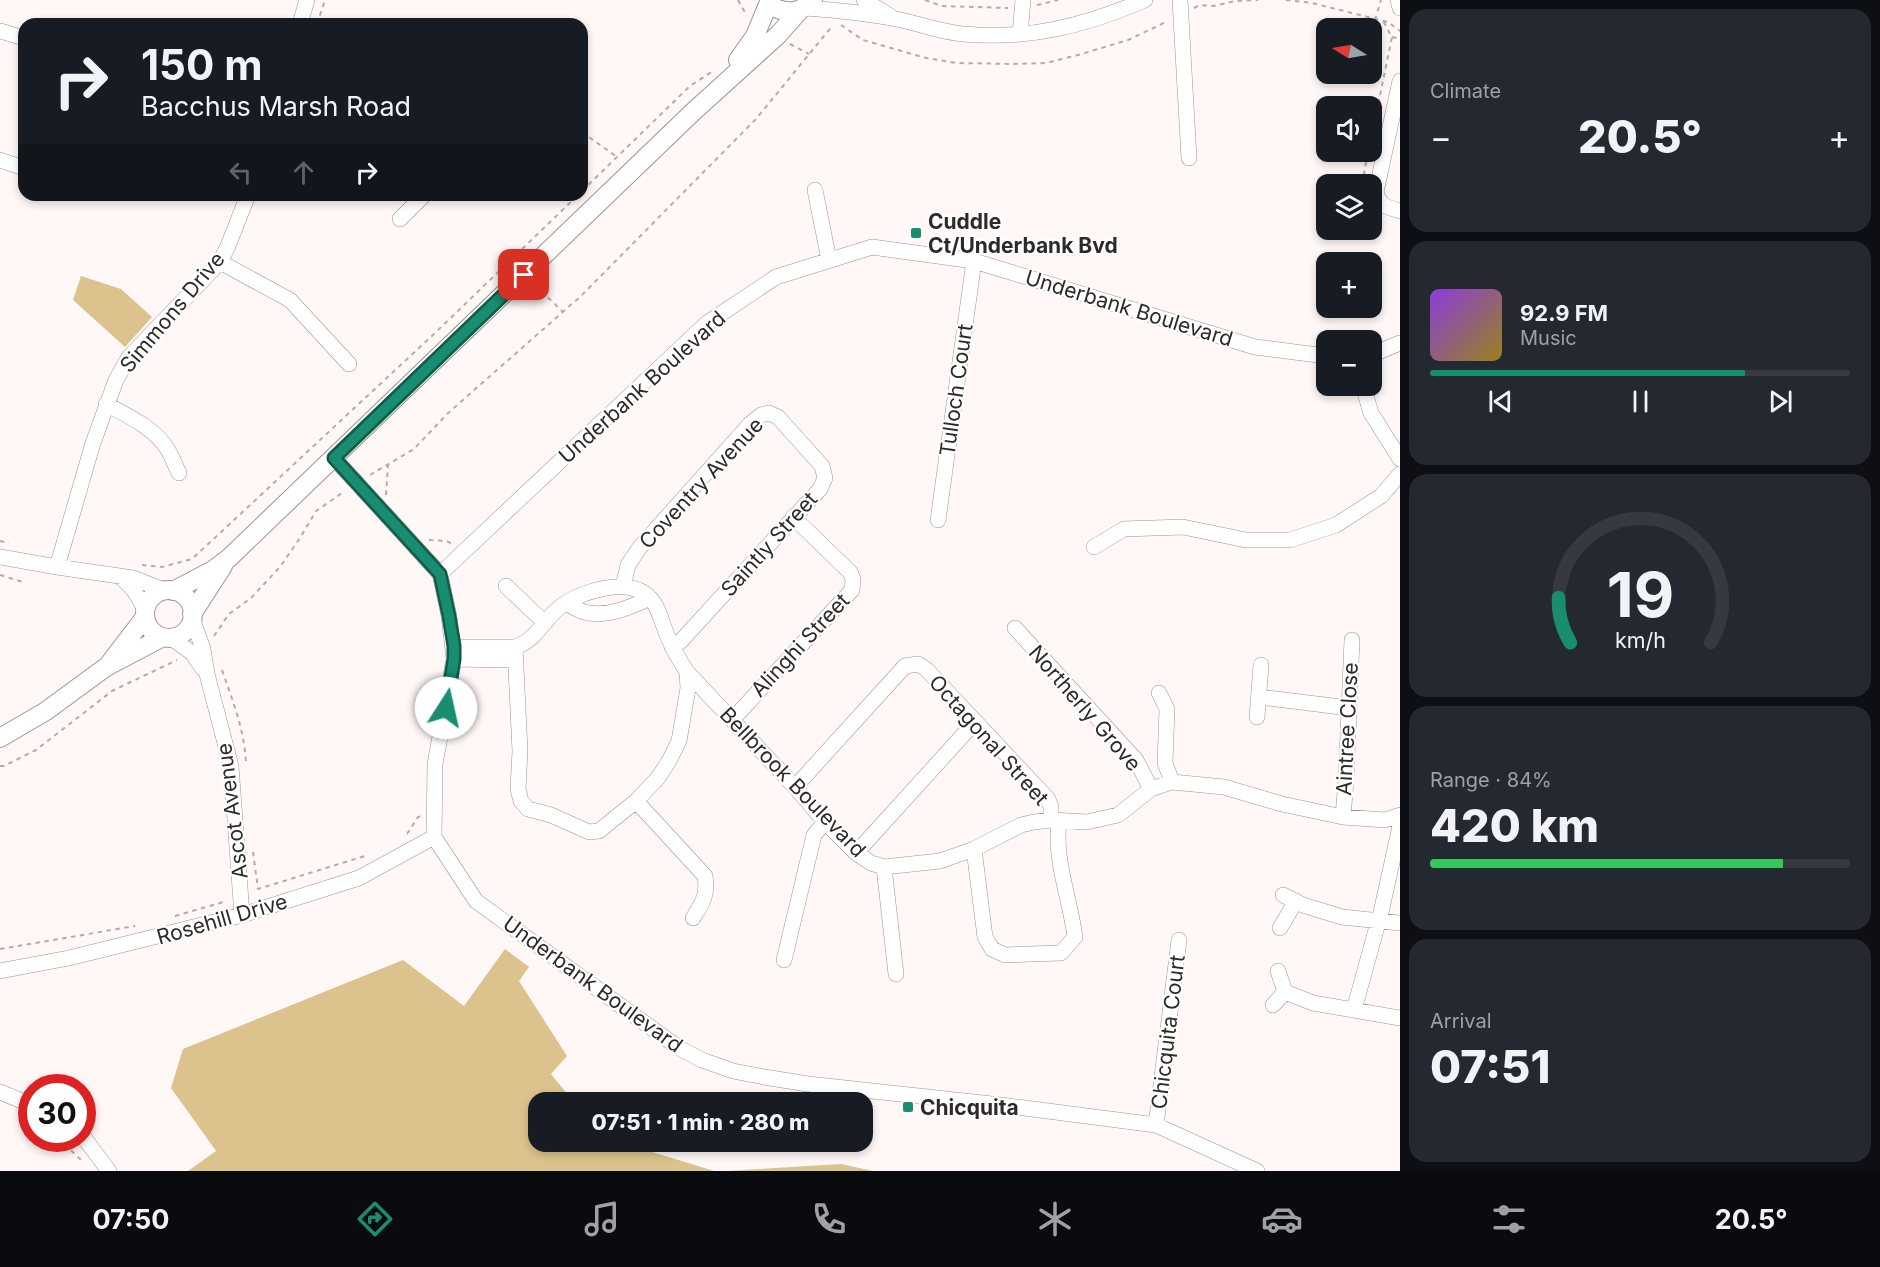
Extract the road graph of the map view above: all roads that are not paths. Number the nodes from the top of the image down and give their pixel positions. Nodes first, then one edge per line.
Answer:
1 (308, 0) edge
2 (864, 0) edge
3 (1145, 0) edge
4 (1180, 0) edge
5 (1398, 0) edge
6 (769, 1) edge
7 (1023, 3) edge
8 (806, 6) edge
9 (1400, 8) edge
10 (302, 18) edge
11 (896, 19) junction
12 (0, 31) edge
13 (1020, 34) junction
14 (18, 36) edge
15 (1400, 81) edge
16 (1397, 107) edge
17 (694, 111) junction
18 (1189, 158) dead end
19 (0, 160) edge
20 (18, 166) edge
21 (1380, 174) edge
22 (815, 190) dead end
23 (246, 201) edge
24 (418, 201) edge
25 (1382, 205) edge
26 (1400, 211) edge
27 (400, 219) dead end
28 (829, 260) junction
29 (974, 261) junction
30 (220, 262) junction
31 (1400, 343) edge
32 (1382, 350) edge
33 (1316, 355) edge
34 (350, 364) dead end
35 (1366, 396) edge
36 (106, 404) junction
37 (795, 435) joint
38 (334, 458) junction
39 (1400, 459) edge
40 (179, 473) dead end
41 (1400, 474) edge
42 (794, 517) junction
43 (938, 520) dead end
44 (1095, 547) dead end
45 (0, 557) edge
46 (229, 558) junction
47 (57, 567) junction
48 (440, 574) junction
49 (119, 576) junction
50 (506, 586) dead end
51 (623, 587) junction
52 (170, 591) junction
53 (650, 598) junction
54 (566, 604) junction
55 (145, 614) junction
56 (192, 616) junction
57 (545, 623) junction
58 (1015, 628) dead end
59 (167, 638) junction
60 (1352, 640) dead end
61 (672, 647) junction
62 (197, 651) junction
63 (454, 653) junction
64 (516, 653) junction
65 (1261, 665) dead end
66 (106, 667) junction
67 (687, 672) junction
68 (1159, 693) dead end
69 (1260, 698) junction
70 (1349, 708) junction
71 (1257, 717) dead end
72 (732, 720) junction
73 (975, 722) junction
74 (0, 738) edge
75 (1172, 782) junction
76 (795, 787) junction
77 (1151, 789) junction
78 (636, 801) junction
79 (1400, 815) edge
80 (1343, 817) junction
81 (1055, 821) junction
82 (825, 822) junction
83 (1400, 826) edge
84 (434, 837) junction
85 (974, 849) junction
86 (856, 853) junction
87 (884, 867) junction
88 (242, 915) junction
89 (693, 918) dead end
90 (1378, 920) junction
91 (1400, 923) edge
92 (1280, 928) dead end
93 (1179, 940) dead end
94 (784, 960) dead end
95 (0, 971) edge
96 (1278, 971) dead end
97 (896, 974) dead end
98 (1285, 992) junction
99 (1273, 1005) dead end
100 (1354, 1010) junction
101 (1400, 1018) edge
102 (0, 1092) edge
103 (18, 1099) edge
104 (1156, 1125) junction
105 (95, 1152) edge
106 (109, 1171) edge
107 (1257, 1171) edge

1 - 10 street
2 - 11 street
3 - 13 street
4 - 18 street
5 - 9 street
6 - 8 main road
6 - 17 main road
7 - 13 street
8 - 11 street
8 - 17 main road
11 - 13 street
12 - 14 street
15 - 16 street
16 - 21 street
17 - 38 main road
19 - 20 street
22 - 28 street
23 - 30 street, Simmons Drive
24 - 27 street
25 - 26 street
28 - 29 street, Underbank Boulevard
28 - 48 street, Underbank Boulevard
29 - 33 street, Underbank Boulevard
29 - 43 street, Tulloch Court
30 - 34 street
30 - 36 street, Simmons Drive
31 - 32 street
35 - 39 street
36 - 40 street
36 - 47 street, Simmons Drive
37 - 42 street, Saintly Street
37 - 51 street, Coventry Avenue
38 - 46 main road
38 - 48 street
41 - 44 street
42 - 61 street, Saintly Street
42 - 72 street, Alinghi Street
45 - 47 street
46 - 52 main road
46 - 56 main road
47 - 49 street
48 - 63 street
49 - 52 street
49 - 55 street
50 - 57 street
51 - 53 street
51 - 54 street
52 - 55 main road
52 - 56 main road
53 - 54 street
53 - 61 street, Bellbrook Boulevard
54 - 57 street
55 - 59 main road
55 - 66 main road
56 - 59 main road
56 - 62 street
57 - 64 street
58 - 77 street, Northerly Grove
59 - 62 street
59 - 66 main road
60 - 70 street, Aintree Close
61 - 67 street, Bellbrook Boulevard
62 - 88 street, Ascot Avenue
63 - 64 street
63 - 84 street
64 - 78 street
65 - 69 street
66 - 74 main road
67 - 72 street, Bellbrook Boulevard
67 - 78 street
68 - 75 street
69 - 70 street
69 - 71 street
70 - 80 street, Aintree Close
72 - 76 street, Bellbrook Boulevard
73 - 76 street, Octagonal Street
73 - 81 street, Octagonal Street
73 - 86 street
75 - 77 street, Bellbrook Boulevard
75 - 80 street, Bellbrook Boulevard
76 - 82 street, Bellbrook Boulevard
77 - 81 street, Bellbrook Boulevard
78 - 89 street
79 - 80 street, Bellbrook Boulevard
81 - 85 street, Bellbrook Boulevard
81 - 85 street
82 - 86 street, Bellbrook Boulevard
82 - 94 street
83 - 90 street
84 - 88 street, Rosehill Drive
84 - 104 street, Underbank Boulevard
85 - 87 street, Bellbrook Boulevard
86 - 87 street, Bellbrook Boulevard
87 - 97 street
88 - 95 street, Rosehill Drive
90 - 91 street
90 - 92 street
90 - 100 street
93 - 104 street, Chicquita Court
96 - 98 street
98 - 99 street
98 - 100 street
100 - 101 street
102 - 103 street
104 - 107 street, Underbank Boulevard
105 - 106 street

